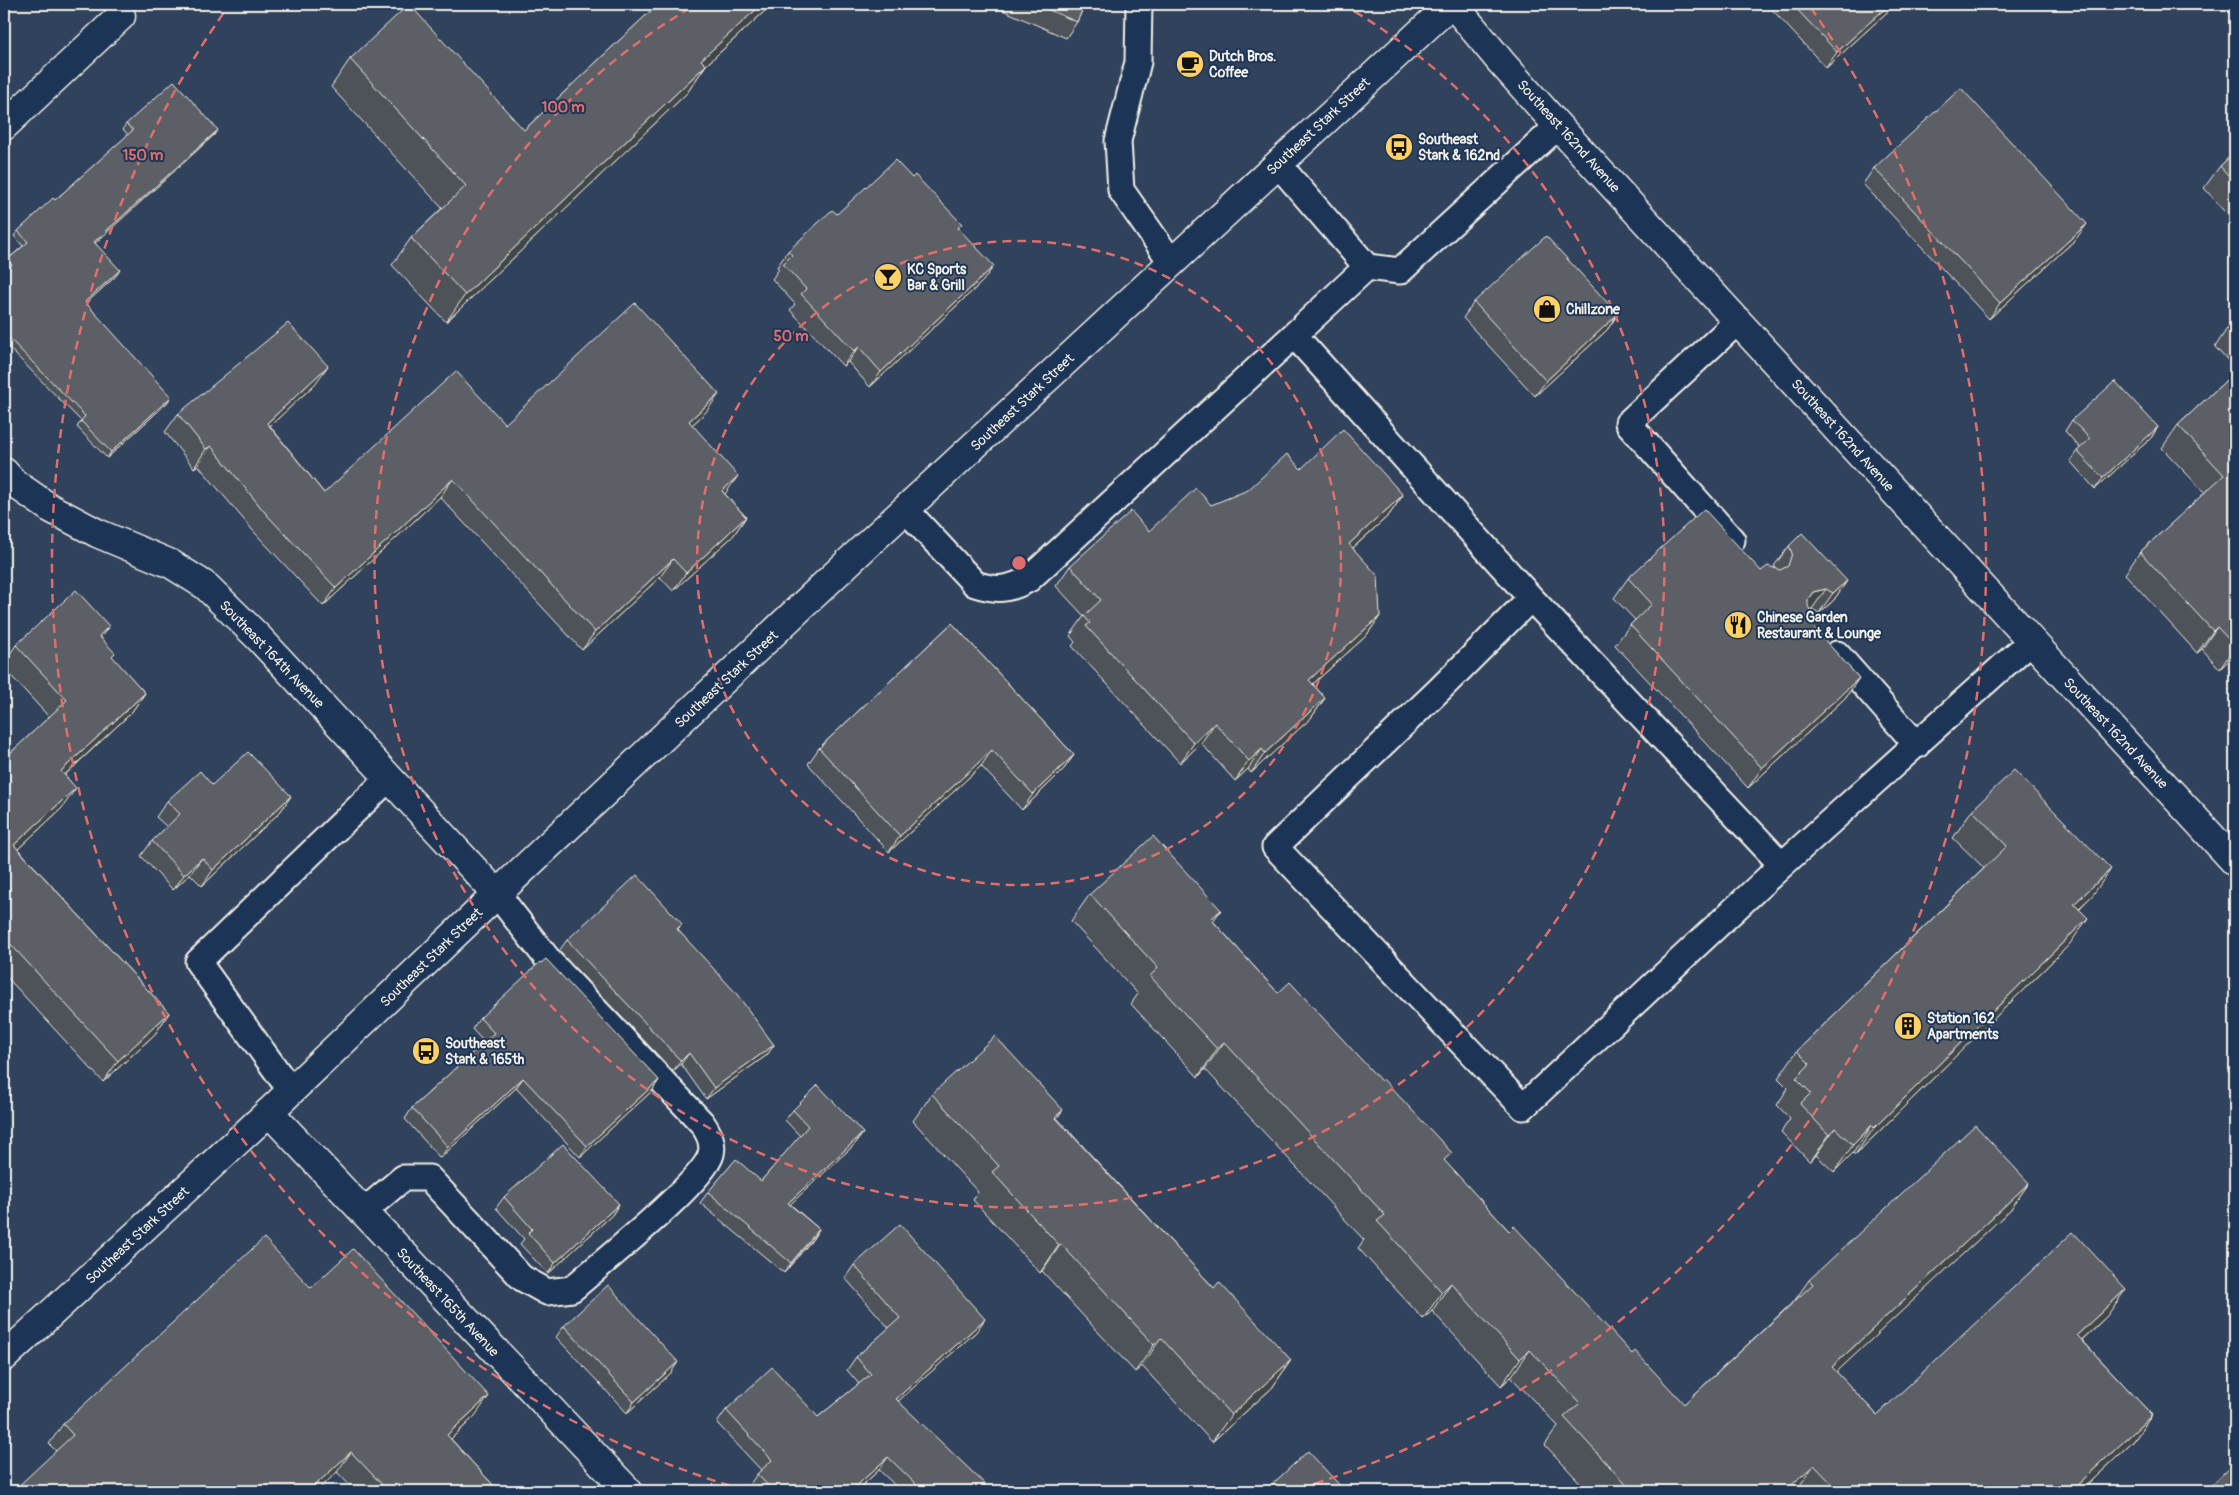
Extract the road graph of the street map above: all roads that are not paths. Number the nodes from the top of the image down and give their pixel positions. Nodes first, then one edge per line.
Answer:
1 (1139, 4) edge
2 (1452, 4) edge
3 (121, 16) dead end
4 (4, 126) edge
5 (1558, 126) junction
6 (1278, 164) junction
7 (1172, 263) junction
8 (1367, 267) junction
9 (1738, 321) junction
10 (1294, 335) junction
11 (4, 472) edge
12 (906, 510) junction
13 (1744, 554) edge
14 (1532, 598) junction
15 (1821, 637) edge
16 (2031, 641) junction
17 (1917, 745) junction
18 (389, 778) junction
19 (2235, 862) edge
20 (1782, 865) junction
21 (496, 894) junction
22 (291, 1091) junction
23 (269, 1112) junction
24 (363, 1212) junction
25 (4, 1357) edge
26 (628, 1491) edge

1 - 7 lane
2 - 5 main road, Southeast 162nd Avenue
2 - 6 main road, Southeast Stark Street
3 - 4 main road
5 - 8 lane
5 - 9 main road, Southeast 162nd Avenue
6 - 7 main road, Southeast Stark Street
6 - 8 lane
7 - 12 main road, Southeast Stark Street
8 - 10 lane
9 - 13 lane
9 - 16 main road, Southeast 162nd Avenue
10 - 12 lane
10 - 14 lane
11 - 18 main road, Southeast 164th Avenue
12 - 21 main road, Southeast Stark Street
14 - 20 lane
14 - 20 lane
15 - 17 lane
16 - 17 lane
16 - 19 main road, Southeast 162nd Avenue
17 - 20 lane
18 - 21 main road, Southeast 164th Avenue
18 - 22 lane
21 - 22 main road, Southeast Stark Street
21 - 24 lane
22 - 23 main road, Southeast Stark Street
23 - 24 main road, Southeast 165th Avenue
23 - 25 main road, Southeast Stark Street
24 - 26 main road, Southeast 165th Avenue

